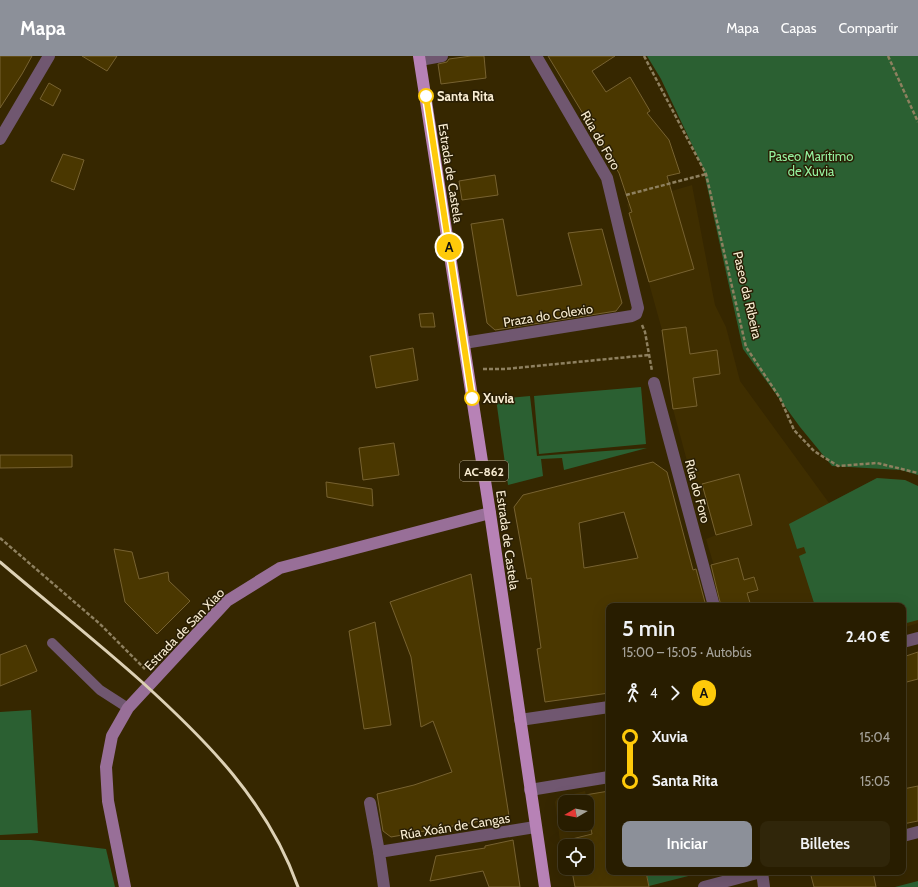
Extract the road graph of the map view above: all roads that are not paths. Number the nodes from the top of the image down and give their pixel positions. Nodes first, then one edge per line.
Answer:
1 (49, 56) edge
2 (442, 56) edge
3 (536, 56) edge
4 (420, 58) edge
5 (0, 139) edge
6 (636, 314) joint
7 (464, 343) junction
8 (654, 383) road end
9 (490, 513) junction
10 (713, 603) edge
11 (918, 638) edge
12 (906, 641) edge
13 (52, 643) dead end
14 (606, 707) edge
15 (128, 708) junction
16 (520, 720) junction
17 (606, 777) edge
18 (530, 790) junction
19 (370, 803) dead end
20 (535, 827) junction
21 (918, 832) edge
22 (906, 835) edge
23 (379, 852) junction
24 (750, 875) edge
25 (762, 875) edge
26 (125, 887) edge
27 (384, 887) edge
28 (545, 887) edge
29 (704, 887) edge
30 (764, 887) edge

1 - 5 street
2 - 4 street
3 - 6 street, Rúa do Foro
4 - 7 main road, Estrada de Castela / AC-862
6 - 7 street, Praza do Colexio
7 - 9 main road, Estrada de Castela / AC-862
8 - 10 street, Rúa do Foro
9 - 15 street, Estrada de San Xiao
9 - 16 main road, Estrada de Castela / AC-862
11 - 12 street
13 - 15 lane
14 - 16 street
15 - 26 street, Estrada de San Xiao
16 - 18 main road, Estrada de Castela / AC-862
17 - 18 street
18 - 20 main road, Estrada de Castela / AC-862
19 - 23 street
20 - 23 street, Rúa Xoán de Cangas
20 - 28 main road, Estrada de Castela / AC-862
21 - 22 street
23 - 27 street
24 - 29 street
25 - 30 street

